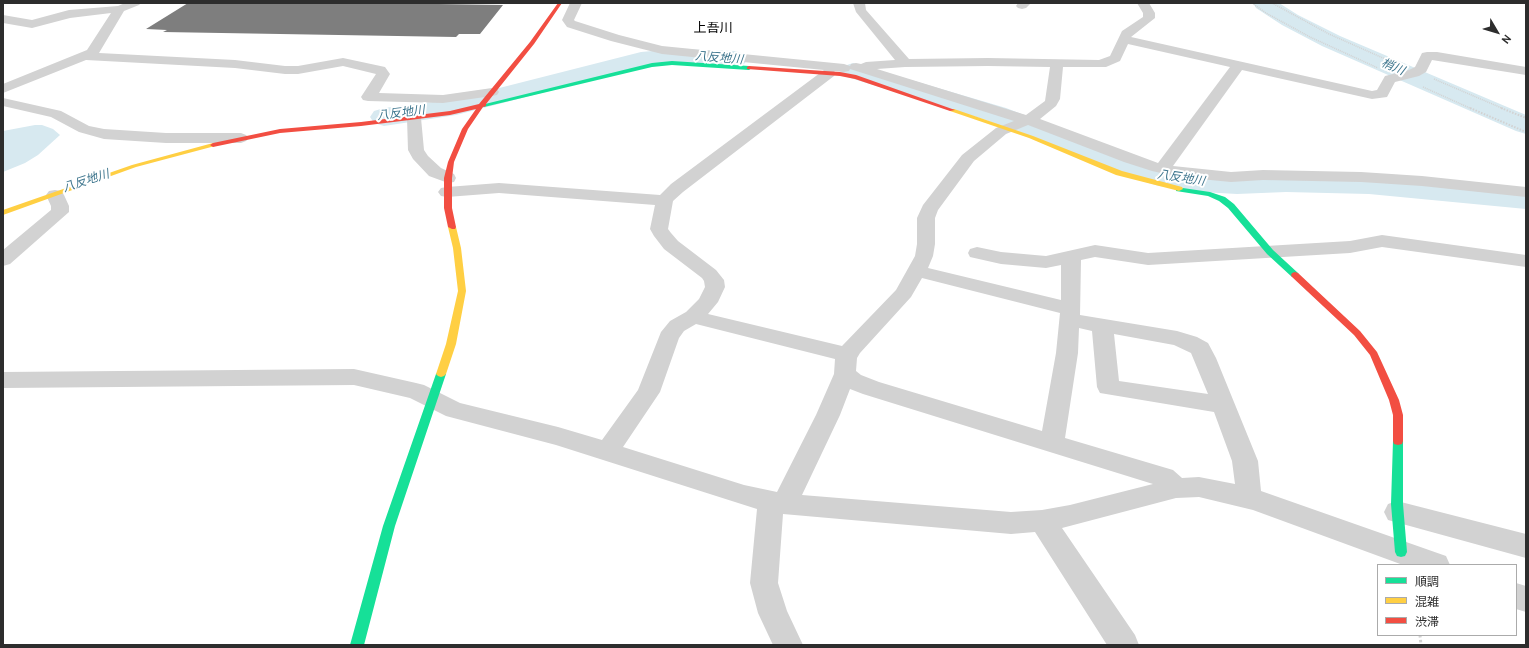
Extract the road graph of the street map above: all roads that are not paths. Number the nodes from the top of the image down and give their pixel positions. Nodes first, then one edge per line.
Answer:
1 (135, 3) edge
2 (560, 3) edge
3 (576, 3) edge
4 (859, 3) edge
5 (1143, 3) edge
6 (120, 9) junction
7 (3, 19) edge
8 (1123, 39) junction
9 (86, 56) junction
10 (905, 63) junction
11 (1057, 64) junction
12 (1239, 65) junction
13 (844, 70) junction
14 (1526, 71) edge
15 (808, 72) junction
16 (3, 89) edge
17 (492, 92) junction
18 (3, 102) edge
19 (481, 106) junction
20 (414, 118) junction
21 (1027, 120) junction
22 (1008, 129) junction
23 (241, 138) junction
24 (1162, 169) junction
25 (448, 185) junction
26 (1526, 192) edge
27 (55, 196) junction
28 (665, 201) junction
29 (3, 213) edge
30 (1270, 252) junction
31 (977, 253) dead end
32 (1072, 257) junction
33 (3, 260) edge
34 (1526, 261) edge
35 (916, 272) junction
36 (1070, 314) junction
37 (693, 317) junction
38 (1102, 325) junction
39 (846, 365) junction
40 (3, 380) edge
41 (432, 398) junction
42 (1223, 405) junction
43 (1052, 443) junction
44 (607, 452) junction
45 (1176, 488) junction
46 (1249, 499) junction
47 (777, 503) junction
48 (1397, 512) junction
49 (1042, 521) junction
50 (1526, 546) edge
51 (1401, 552) junction
52 (1433, 564) edge
53 (357, 645) edge
54 (788, 645) edge
55 (1124, 645) edge

1 - 6 street
2 - 17 street
3 - 13 street
4 - 10 street
5 - 8 street
6 - 7 street
6 - 9 street
8 - 11 street
8 - 12 street
9 - 16 street
9 - 17 street
10 - 11 street
10 - 13 street
11 - 21 street
12 - 14 street
12 - 24 street
13 - 15 street
13 - 15 street
13 - 21 street
13 - 22 street
13 - 28 street
15 - 19 street
17 - 19 street
18 - 23 street
19 - 20 street
19 - 25 street
20 - 23 street
20 - 25 street
21 - 22 street
21 - 24 street
22 - 30 street
22 - 35 street
23 - 27 street
24 - 26 street
25 - 28 street
25 - 41 street
27 - 29 street
27 - 33 street
28 - 37 street
30 - 32 street
30 - 34 street
30 - 48 street
31 - 32 street
32 - 36 street
35 - 36 street
35 - 39 street
36 - 38 street
36 - 43 street
37 - 39 street
37 - 44 street
38 - 42 street
38 - 42 street
39 - 43 street
39 - 47 street
40 - 41 street
41 - 44 street
41 - 53 street
42 - 46 street
43 - 45 street
44 - 47 street
45 - 46 street
45 - 49 street
46 - 51 street
47 - 49 street
47 - 54 street
48 - 50 street
48 - 51 street
49 - 55 street
51 - 52 street

